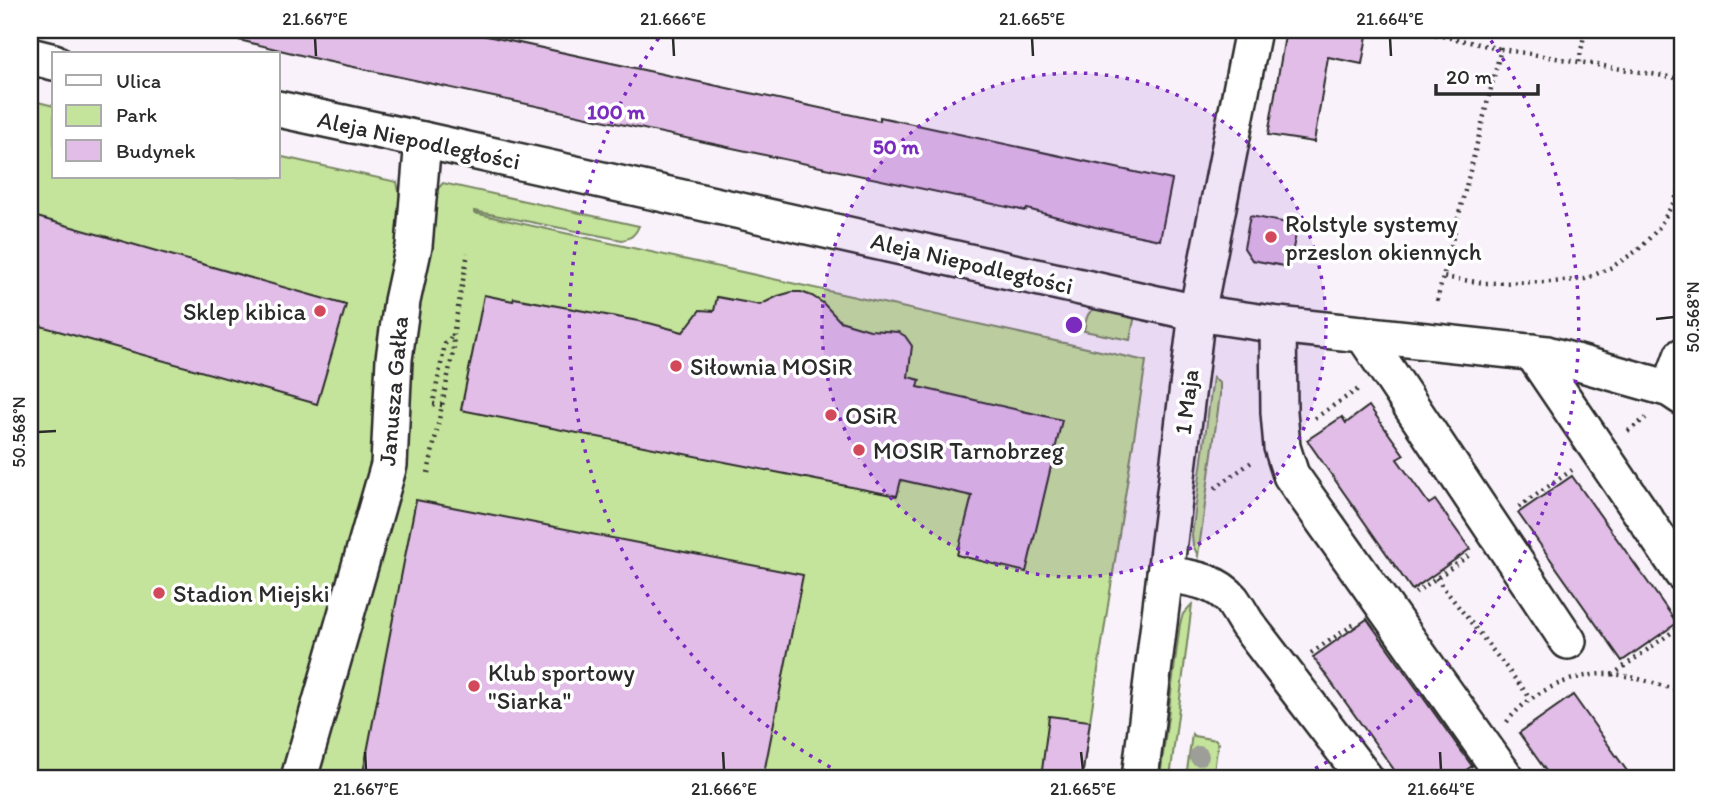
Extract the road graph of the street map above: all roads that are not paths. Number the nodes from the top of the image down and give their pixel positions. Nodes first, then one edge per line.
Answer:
1 (1253, 30) edge
2 (30, 56) edge
3 (52, 62) edge
4 (280, 109) edge
5 (423, 140) junction
6 (1197, 313) junction
7 (1278, 326) junction
8 (1363, 334) junction
9 (1532, 352) junction
10 (1682, 355) edge
11 (1676, 393) edge
12 (1682, 573) edge
13 (1165, 574) junction
14 (1568, 641) dead end
15 (1499, 769) edge
16 (301, 771) edge
17 (1140, 778) edge
18 (1365, 778) edge

1 - 6 street, 1 Maja
2 - 3 street
4 - 5 street, Aleja Niepodległości
5 - 6 street, Aleja Niepodległości
5 - 16 street, Janusza Gałka
6 - 7 street, Aleja Niepodległości
6 - 13 street, 1 Maja
7 - 8 street, Aleja Niepodległości
7 - 15 street
8 - 9 street, Aleja Niepodległości
8 - 14 street
9 - 11 street, Aleja Niepodległości
9 - 12 street
10 - 11 street
13 - 17 street, 1 Maja
13 - 18 street

